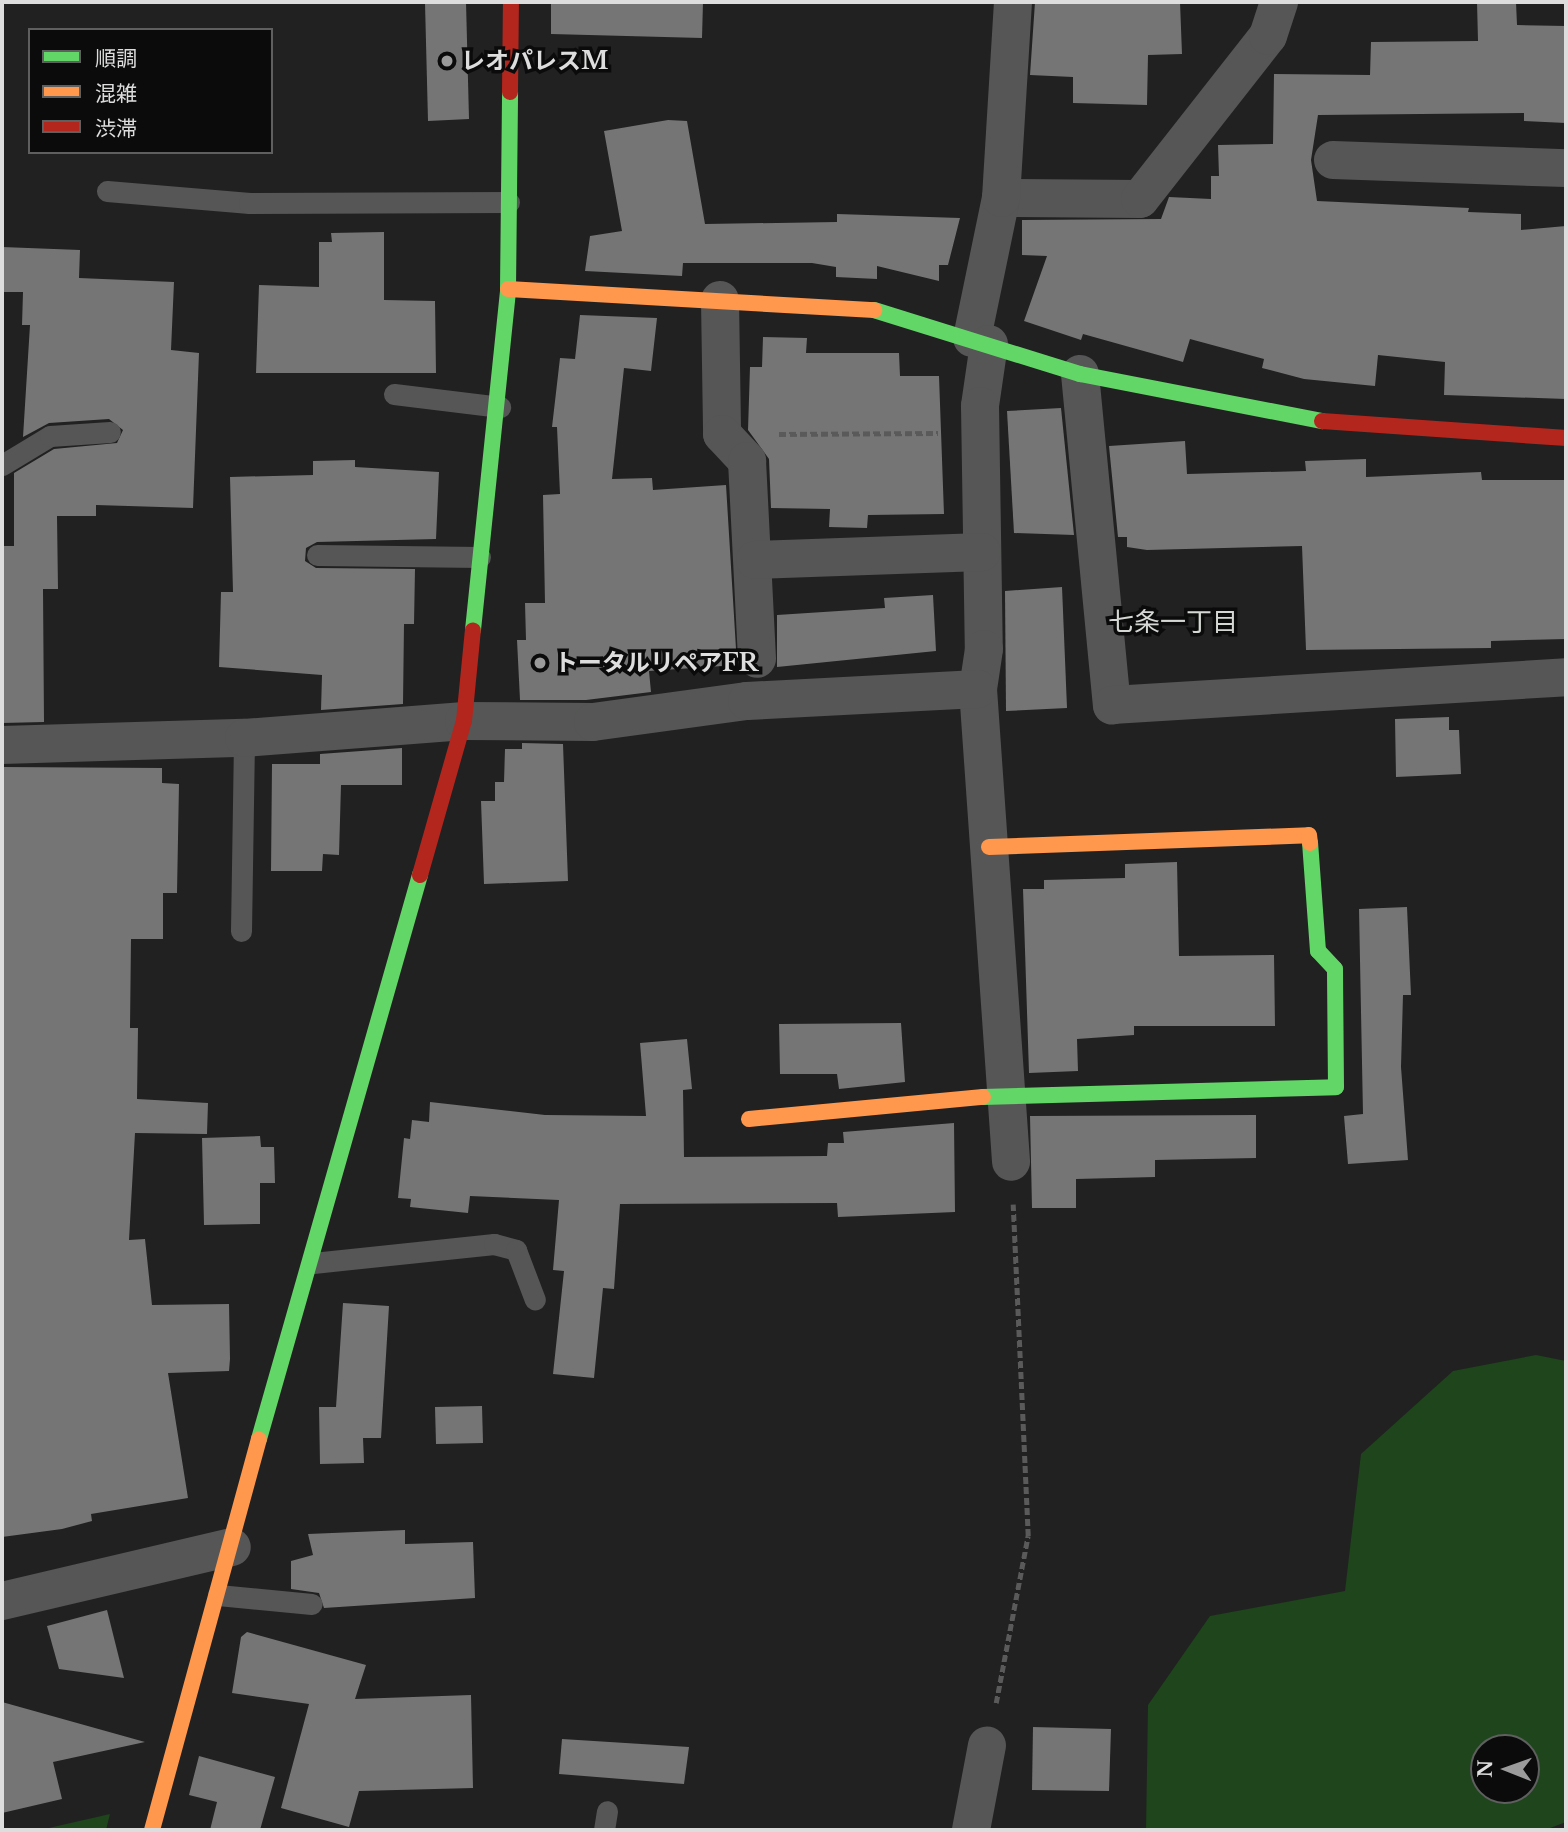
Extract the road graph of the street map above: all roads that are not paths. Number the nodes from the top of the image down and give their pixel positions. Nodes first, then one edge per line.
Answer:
1 (511, 2) edge
2 (1013, 2) edge
3 (1279, 2) edge
4 (1333, 160) dead end
5 (1566, 168) edge
6 (107, 191) dead end
7 (1001, 198) junction
8 (509, 202) junction
9 (508, 289) junction
10 (720, 300) junction
11 (981, 341) junction
12 (1080, 374) junction
13 (394, 394) dead end
14 (500, 407) junction
15 (110, 432) dead end
16 (1566, 438) edge
17 (2, 465) edge
18 (982, 552) junction
19 (317, 555) dead end
20 (480, 558) junction
21 (755, 560) junction
22 (757, 659) dead end
23 (1566, 677) edge
24 (978, 689) junction
25 (464, 721) junction
26 (244, 738) junction
27 (2, 745) edge
28 (989, 847) junction
29 (241, 931) dead end
30 (1006, 1095) junction
31 (749, 1119) dead end
32 (1011, 1162) road end
33 (313, 1263) junction
34 (536, 1300) dead end
35 (232, 1548) junction
36 (218, 1595) junction
37 (2, 1601) edge
38 (312, 1604) dead end
39 (987, 1745) road end
40 (152, 1830) edge
41 (971, 1830) edge

1 - 8 street
2 - 7 street
3 - 7 street
4 - 5 street
6 - 8 lane
7 - 11 street
8 - 9 street
9 - 10 street
9 - 14 street
10 - 11 street
10 - 21 street
11 - 12 street
11 - 18 street
12 - 16 street
12 - 23 street
13 - 14 lane
14 - 20 street
15 - 17 lane
18 - 21 street
18 - 24 street
19 - 20 lane
20 - 25 street
21 - 22 street
24 - 25 street
24 - 28 street
25 - 26 street
25 - 33 street
26 - 27 street
26 - 29 lane
28 - 30 street
28 - 30 street
30 - 31 street
30 - 32 street
33 - 34 lane
33 - 35 street
35 - 36 street
35 - 37 street
36 - 38 lane
36 - 40 street
39 - 41 street

